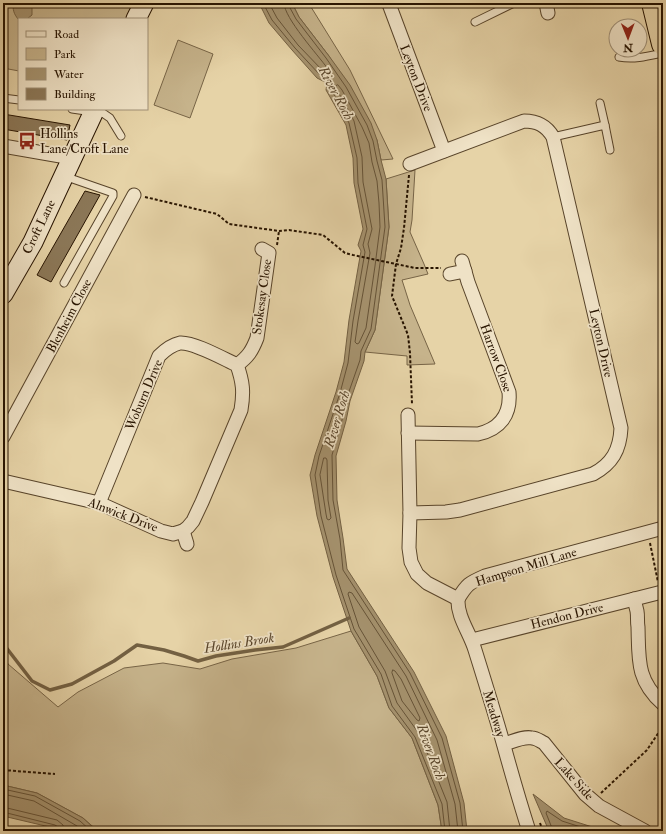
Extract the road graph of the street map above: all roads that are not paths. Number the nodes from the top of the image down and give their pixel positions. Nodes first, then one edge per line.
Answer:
1 (144, 3) edge
2 (514, 3) edge
3 (390, 4) edge
4 (657, 7) edge
5 (136, 18) edge
6 (475, 22) dead end
7 (663, 44) edge
8 (663, 53) edge
9 (648, 56) edge
10 (622, 58) edge
11 (635, 58) edge
12 (3, 98) edge
13 (18, 100) edge
14 (600, 103) dead end
15 (95, 110) edge
16 (605, 125) junction
17 (121, 136) dead end
18 (553, 137) junction
19 (3, 146) edge
20 (610, 150) dead end
21 (444, 152) junction
22 (72, 158) junction
23 (410, 164) road end
24 (64, 176) junction
25 (134, 195) road end
26 (262, 249) dead end
27 (450, 274) road end
28 (64, 283) dead end
29 (3, 294) edge
30 (238, 365) junction
31 (408, 415) road end
32 (408, 433) junction
33 (3, 437) edge
34 (3, 481) edge
35 (99, 504) junction
36 (410, 513) junction
37 (663, 528) edge
38 (183, 531) junction
39 (187, 544) dead end
40 (661, 592) edge
41 (458, 599) junction
42 (634, 599) junction
43 (472, 640) junction
44 (663, 704) edge
45 (504, 744) junction
46 (529, 831) edge
47 (645, 831) edge

1 - 5 street
2 - 6 lane
3 - 21 street, Leyton Drive
4 - 7 highway
8 - 9 lane
10 - 11 lane
12 - 13 lane
14 - 16 lane
15 - 17 lane
15 - 22 street, Croft Lane
16 - 18 lane
16 - 20 lane
18 - 21 street
18 - 36 street, Leyton Drive
19 - 22 street
21 - 23 street
22 - 24 street, Croft Lane
24 - 28 lane
24 - 29 street, Croft Lane
25 - 33 street, Blenheim Close
26 - 30 street, Stokesay Close
27 - 32 street, Harrow Close
30 - 35 street, Woburn Drive
30 - 38 street
31 - 32 street
32 - 36 street
34 - 35 street, Alnwick Drive
35 - 38 street, Alnwick Drive
36 - 41 street
37 - 41 street, Hampson Mill Lane
38 - 39 street
40 - 42 street, Hendon Drive
41 - 43 street, Meadway
42 - 43 street, Hendon Drive
42 - 44 street
43 - 45 street, Meadway
45 - 46 street, Meadway
45 - 47 street, Lake Side

